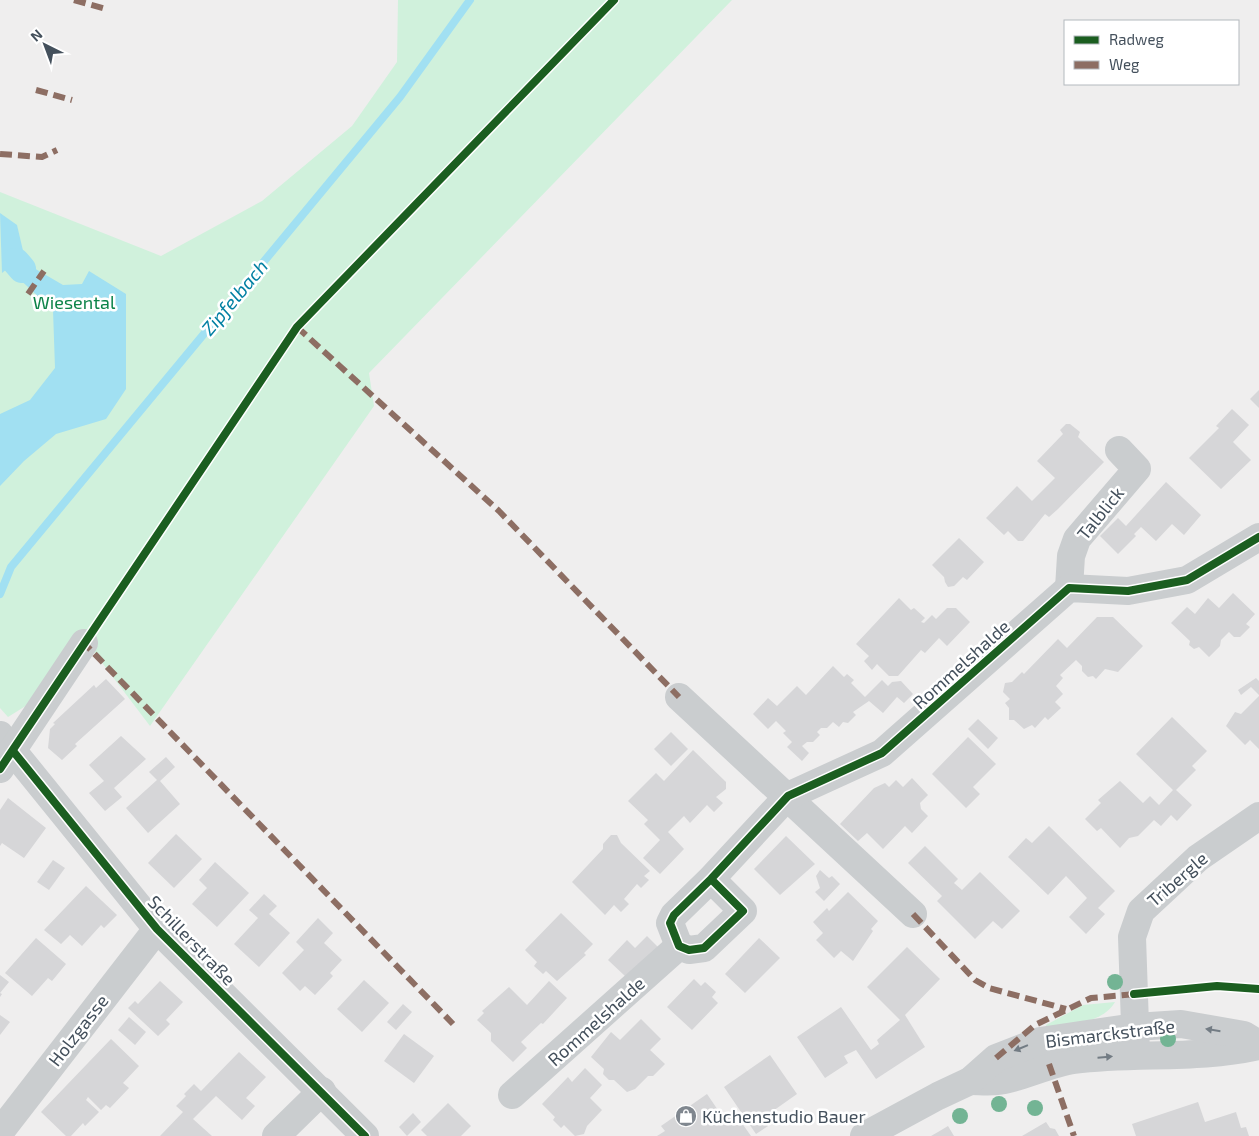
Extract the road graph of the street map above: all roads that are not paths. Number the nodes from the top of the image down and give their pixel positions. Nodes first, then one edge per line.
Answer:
1 (1119, 450) dead end
2 (1259, 537) edge
3 (1069, 588) junction
4 (84, 644) dead end
5 (679, 697) dead end
6 (4, 751) edge
7 (788, 796) junction
8 (1259, 816) edge
9 (711, 879) junction
10 (913, 914) dead end
11 (156, 929) junction
12 (679, 946) junction
13 (1135, 1027) junction
14 (1259, 1045) edge
15 (1136, 1054) junction
16 (970, 1081) junction
17 (322, 1091) junction
18 (512, 1095) dead end
19 (0, 1132) edge
20 (276, 1136) edge
21 (365, 1136) edge
22 (864, 1136) edge

1 - 3 street, Talblick
2 - 3 street
3 - 7 street, Rommelshalde
4 - 6 street
5 - 7 street
6 - 11 street, Schillerstraße
7 - 9 street, Rommelshalde
7 - 10 street
8 - 13 street, Tribergle
9 - 12 street, Rommelshalde
9 - 12 street
11 - 17 street, Schillerstraße
11 - 19 street, Holzgasse
12 - 18 street, Rommelshalde
14 -> 13 street, Bismarckstraße
13 - 15 street, Tribergle
13 -> 16 street, Bismarckstraße
14 - 15 street, Bismarckstraße
16 -> 15 street, Bismarckstraße
16 - 22 street, Bismarckstraße
17 - 20 street
17 - 21 street, Schillerstraße

